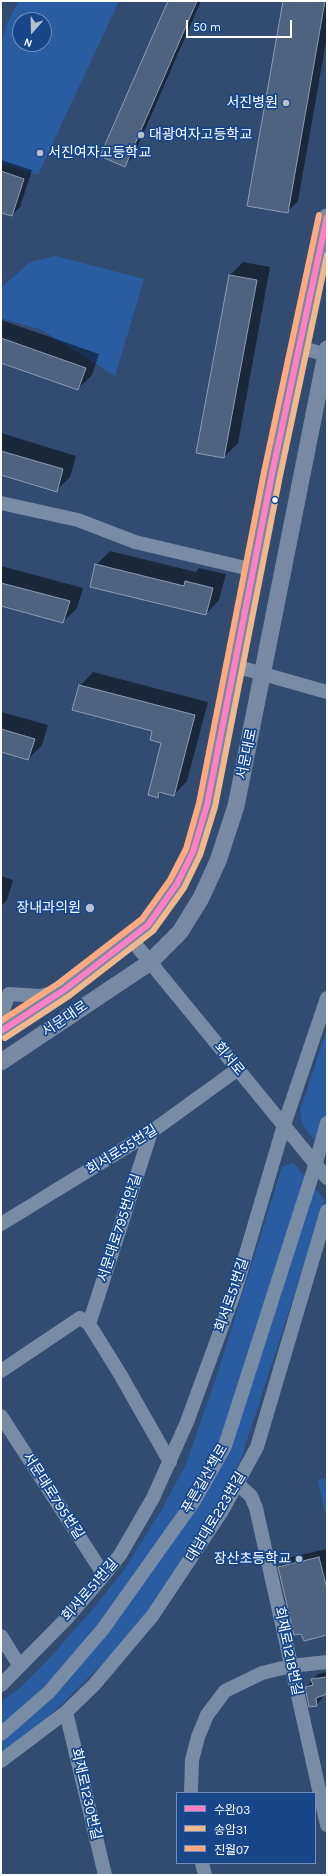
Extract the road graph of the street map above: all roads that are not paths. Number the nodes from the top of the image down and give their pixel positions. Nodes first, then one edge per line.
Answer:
1 (327, 217) edge
2 (299, 347) junction
3 (327, 353) edge
4 (1, 503) edge
5 (254, 570) junction
6 (235, 666) junction
7 (263, 674) junction
8 (327, 692) edge
9 (132, 939) junction
10 (149, 963) junction
11 (64, 990) junction
12 (327, 998) edge
13 (1, 1015) edge
14 (1, 1031) edge
15 (1, 1062) edge
16 (238, 1069) junction
17 (327, 1123) edge
18 (284, 1125) junction
19 (151, 1132) junction
20 (315, 1166) junction
21 (327, 1178) edge
22 (327, 1211) edge
23 (1, 1224) edge
24 (89, 1324) junction
25 (1, 1371) edge
26 (1, 1416) edge
27 (170, 1462) junction
28 (238, 1484) junction
29 (104, 1575) junction
30 (1, 1636) edge
31 (327, 1662) edge
32 (20, 1666) junction
33 (291, 1666) junction
34 (1, 1685) edge
35 (66, 1712) junction
36 (1, 1734) edge
37 (1, 1761) edge
38 (191, 1792) edge
39 (327, 1825) edge
40 (202, 1864) edge
41 (105, 1875) edge
42 (205, 1875) edge

1 - 2 main road, 서문대로
2 - 3 street
2 - 5 main road, 서문대로
3 - 7 main road, 서문대로
4 - 5 street
5 - 6 main road, 서문대로
6 - 7 street
6 - 9 main road, 서문대로
7 - 8 street
7 - 10 main road, 서문대로
9 - 10 street, 회서로
9 - 11 main road, 서문대로
10 - 15 main road, 서문대로
10 - 16 street, 회서로
11 - 13 street
11 - 14 main road, 서문대로
12 - 18 street, 회서로51번길
16 - 18 street, 회서로
16 - 19 street, 회서로55번길
17 - 20 street, 푸른길산책로
18 - 20 street, 회서로
18 - 27 street, 회서로51번길
19 - 23 street, 회서로55번길
19 - 24 street, 서문대로795번안길
20 - 21 street, 회서로
20 - 36 street, 푸른길산책로
22 - 28 street, 대남대로223번길
24 - 25 street
24 - 27 street
26 - 29 street, 서문대로795번길
27 - 29 street, 회서로51번길
28 - 33 street, 회재로1218번길
28 - 35 street, 대남대로223번길
29 - 32 street, 회서로51번길
30 - 32 street
31 - 33 street
32 - 34 street, 회서로51번길
33 - 38 street
33 - 39 street, 회재로1218번길
35 - 37 street, 대남대로223번길
35 - 41 street, 회재로1230번길
40 - 42 street

